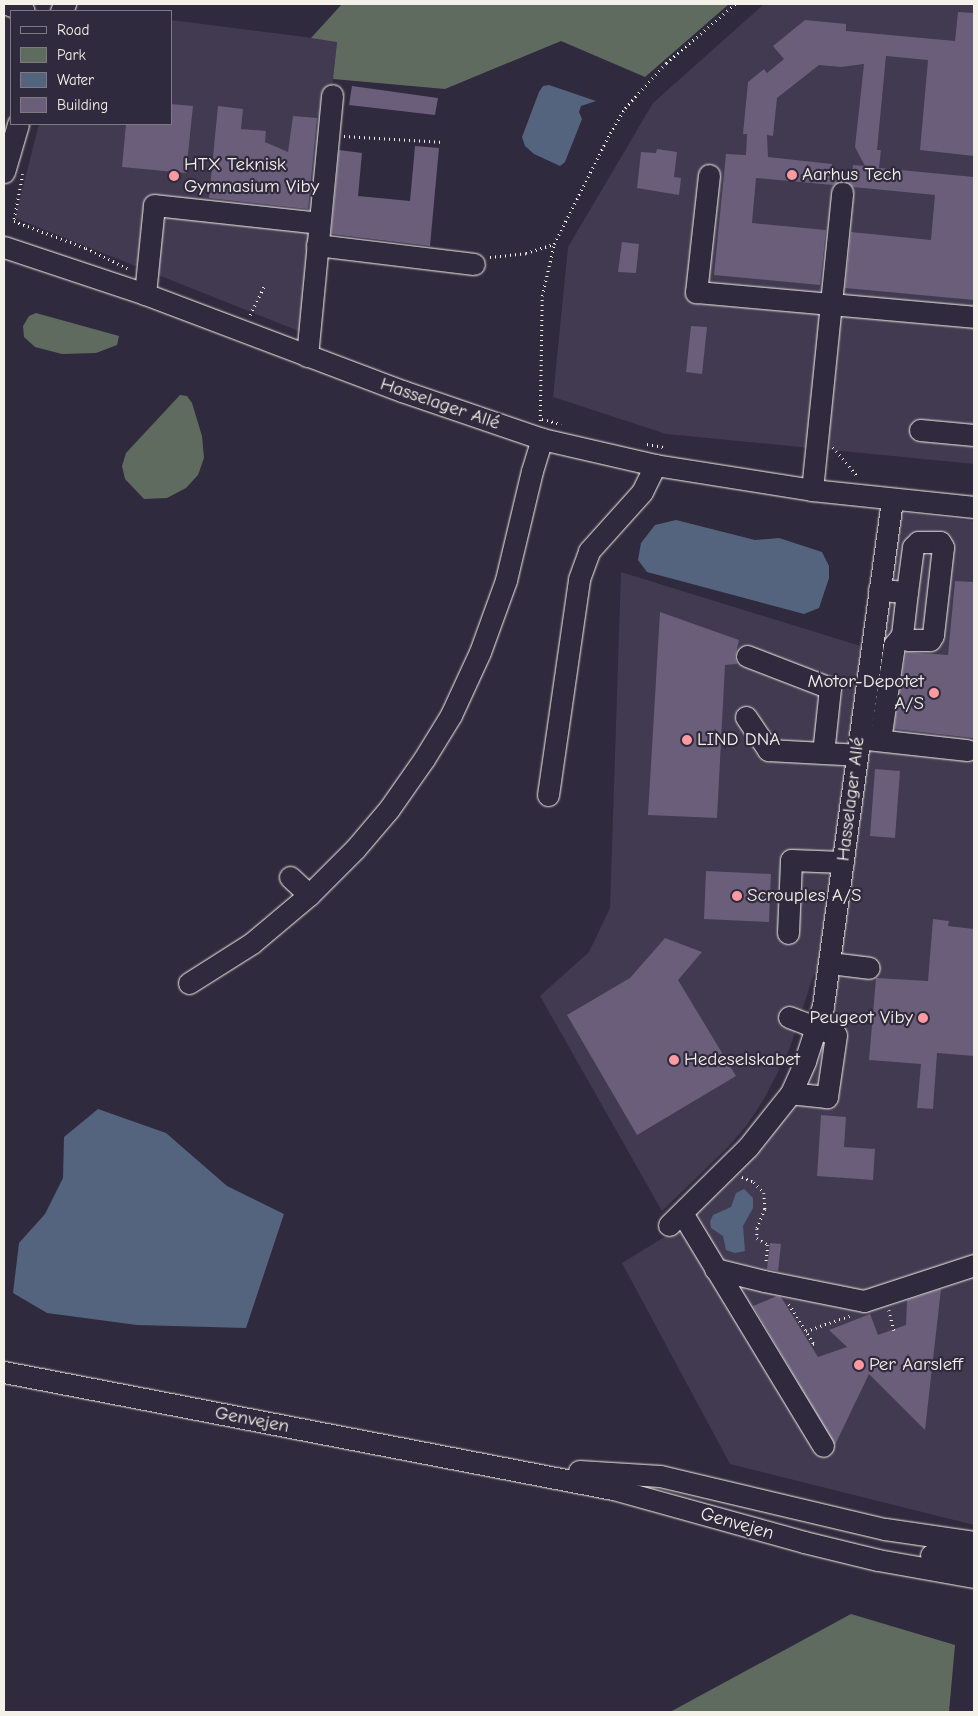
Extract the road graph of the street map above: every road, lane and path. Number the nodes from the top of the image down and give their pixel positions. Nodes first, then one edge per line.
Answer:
1 (7, 4) edge
2 (735, 4) edge
3 (22, 10) edge
4 (332, 95) dead end
5 (18, 125) edge
6 (328, 135) junction
7 (444, 142) dead end
8 (25, 168) dead end
9 (4, 172) edge
10 (709, 175) dead end
11 (842, 193) dead end
12 (319, 223) junction
13 (554, 244) junction
14 (317, 245) junction
15 (4, 247) edge
16 (474, 264) joint
17 (146, 285) junction
18 (264, 286) dead end
19 (831, 304) junction
20 (241, 313) dead end
21 (250, 316) junction
22 (974, 317) edge
23 (258, 320) dead end
24 (307, 356) junction
25 (568, 426) dead end
26 (537, 428) junction
27 (818, 430) junction
28 (920, 430) dead end
29 (974, 435) edge
30 (643, 443) dead end
31 (671, 449) dead end
32 (655, 465) junction
33 (851, 480) dead end
34 (812, 490) junction
35 (892, 500) junction
36 (974, 507) edge
37 (879, 590) junction
38 (907, 592) junction
39 (902, 635) junction
40 (747, 656) dead end
41 (746, 716) dead end
42 (880, 740) junction
43 (858, 746) junction
44 (967, 750) dead end
45 (823, 753) junction
46 (548, 795) dead end
47 (843, 862) junction
48 (290, 877) dead end
49 (309, 895) junction
50 (788, 933) dead end
51 (830, 963) junction
52 (869, 968) dead end
53 (188, 983) dead end
54 (789, 1017) dead end
55 (815, 1029) junction
56 (791, 1093) junction
57 (726, 1169) junction
58 (974, 1265) edge
59 (715, 1269) junction
60 (764, 1281) junction
61 (786, 1299) dead end
62 (811, 1345) dead end
63 (4, 1372) edge
64 (823, 1446) dead end
65 (501, 1467) junction
66 (613, 1489) junction
67 (974, 1542) edge
68 (974, 1561) edge
69 (974, 1577) edge

1 - 3 street
2 - 13 path
4 - 6 street
5 - 9 street
6 - 7 path
6 - 12 street
8 - 17 path
10 - 19 street
11 - 19 street
12 - 14 street
12 - 17 street
13 - 16 path
13 - 26 path
14 - 16 street
14 - 24 street
15 - 17 street, Hasselager Allé
17 - 24 street, Hasselager Allé
18 - 21 path
19 - 22 street
19 - 27 street
20 - 21 path
21 - 23 path
24 - 26 street, Hasselager Allé
25 - 26 path
26 - 32 street, Hasselager Allé
26 - 49 street
27 - 33 path
27 - 34 street
28 - 29 street
30 - 31 path
32 - 34 street, Hasselager Allé
32 - 46 street
34 - 35 street, Hasselager Allé
35 - 36 street, Hasselager Allé
35 - 37 street, Hasselager Allé
37 - 38 street
37 - 43 street, Hasselager Allé
38 - 39 street
38 - 39 street
39 - 42 street
40 - 45 street
41 - 45 street
42 - 43 street
42 - 44 street
43 - 45 street
43 - 47 street, Hasselager Allé
47 - 50 street
47 - 51 street, Hasselager Allé
48 - 49 street
49 - 53 street
51 - 52 street
51 - 55 street, Hasselager Allé
54 - 55 street
55 - 56 street, Hasselager Allé
55 - 56 street
56 - 57 street, Hasselager Allé
57 - 59 street, Hasselager Allé
57 - 60 path
58 - 60 street
59 - 60 street
59 - 64 street
61 - 62 path
63 - 65 street, Genvejen
65 - 66 street, Genvejen
65 - 67 street, Genvejen
66 - 68 street
66 - 69 street, Genvejen

